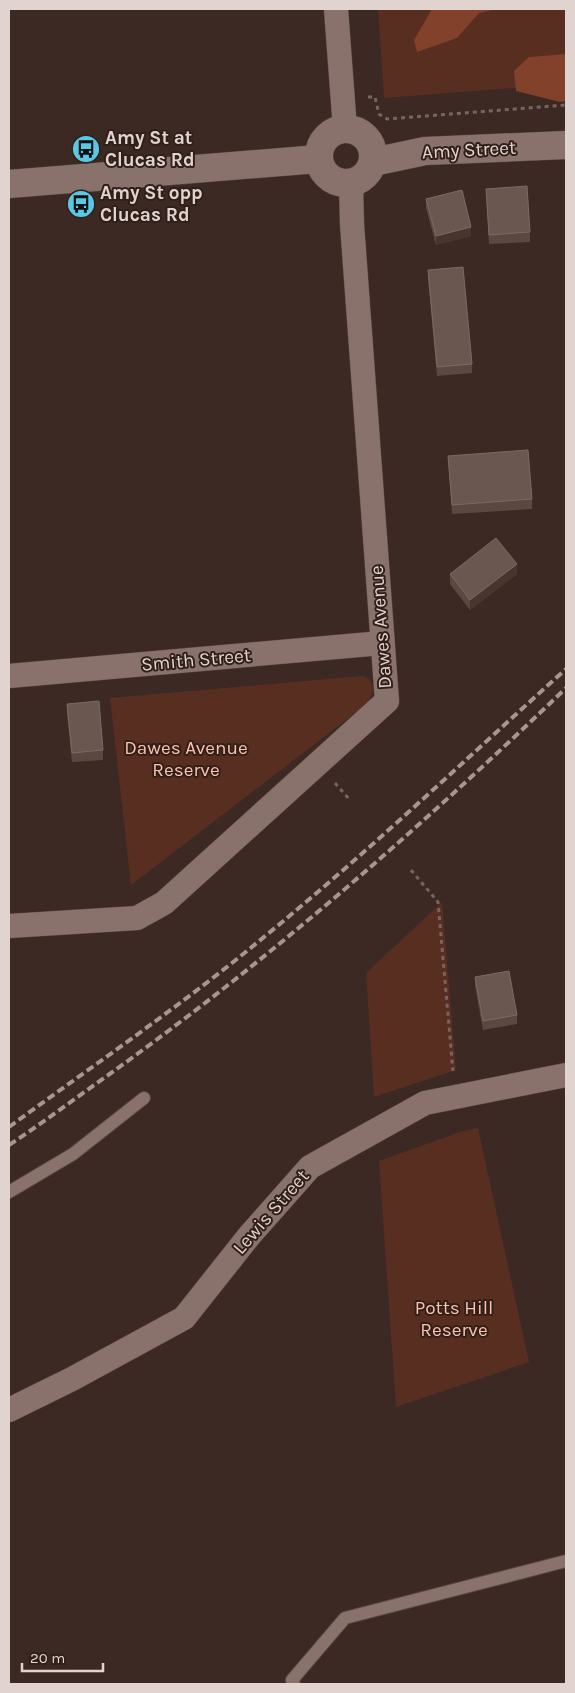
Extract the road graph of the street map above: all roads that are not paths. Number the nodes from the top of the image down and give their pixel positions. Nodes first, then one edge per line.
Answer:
1 (336, 9) edge
2 (345, 129) junction
3 (566, 145) edge
4 (318, 159) junction
5 (373, 162) junction
6 (351, 183) junction
7 (9, 184) edge
8 (382, 643) junction
9 (9, 676) edge
10 (9, 926) edge
11 (566, 1074) edge
12 (144, 1098) dead end
13 (9, 1192) edge
14 (9, 1410) edge
15 (566, 1561) edge
16 (289, 1683) edge

1 - 2 street
2 - 4 main road
2 - 5 main road
3 - 5 main road, Amy Street
4 - 6 main road
4 - 7 main road
5 - 6 main road
6 - 8 street, Dawes Avenue
8 - 9 street, Smith Street
8 - 10 street, Dawes Avenue
11 - 14 street, Lewis Street
12 - 13 lane
15 - 16 lane

